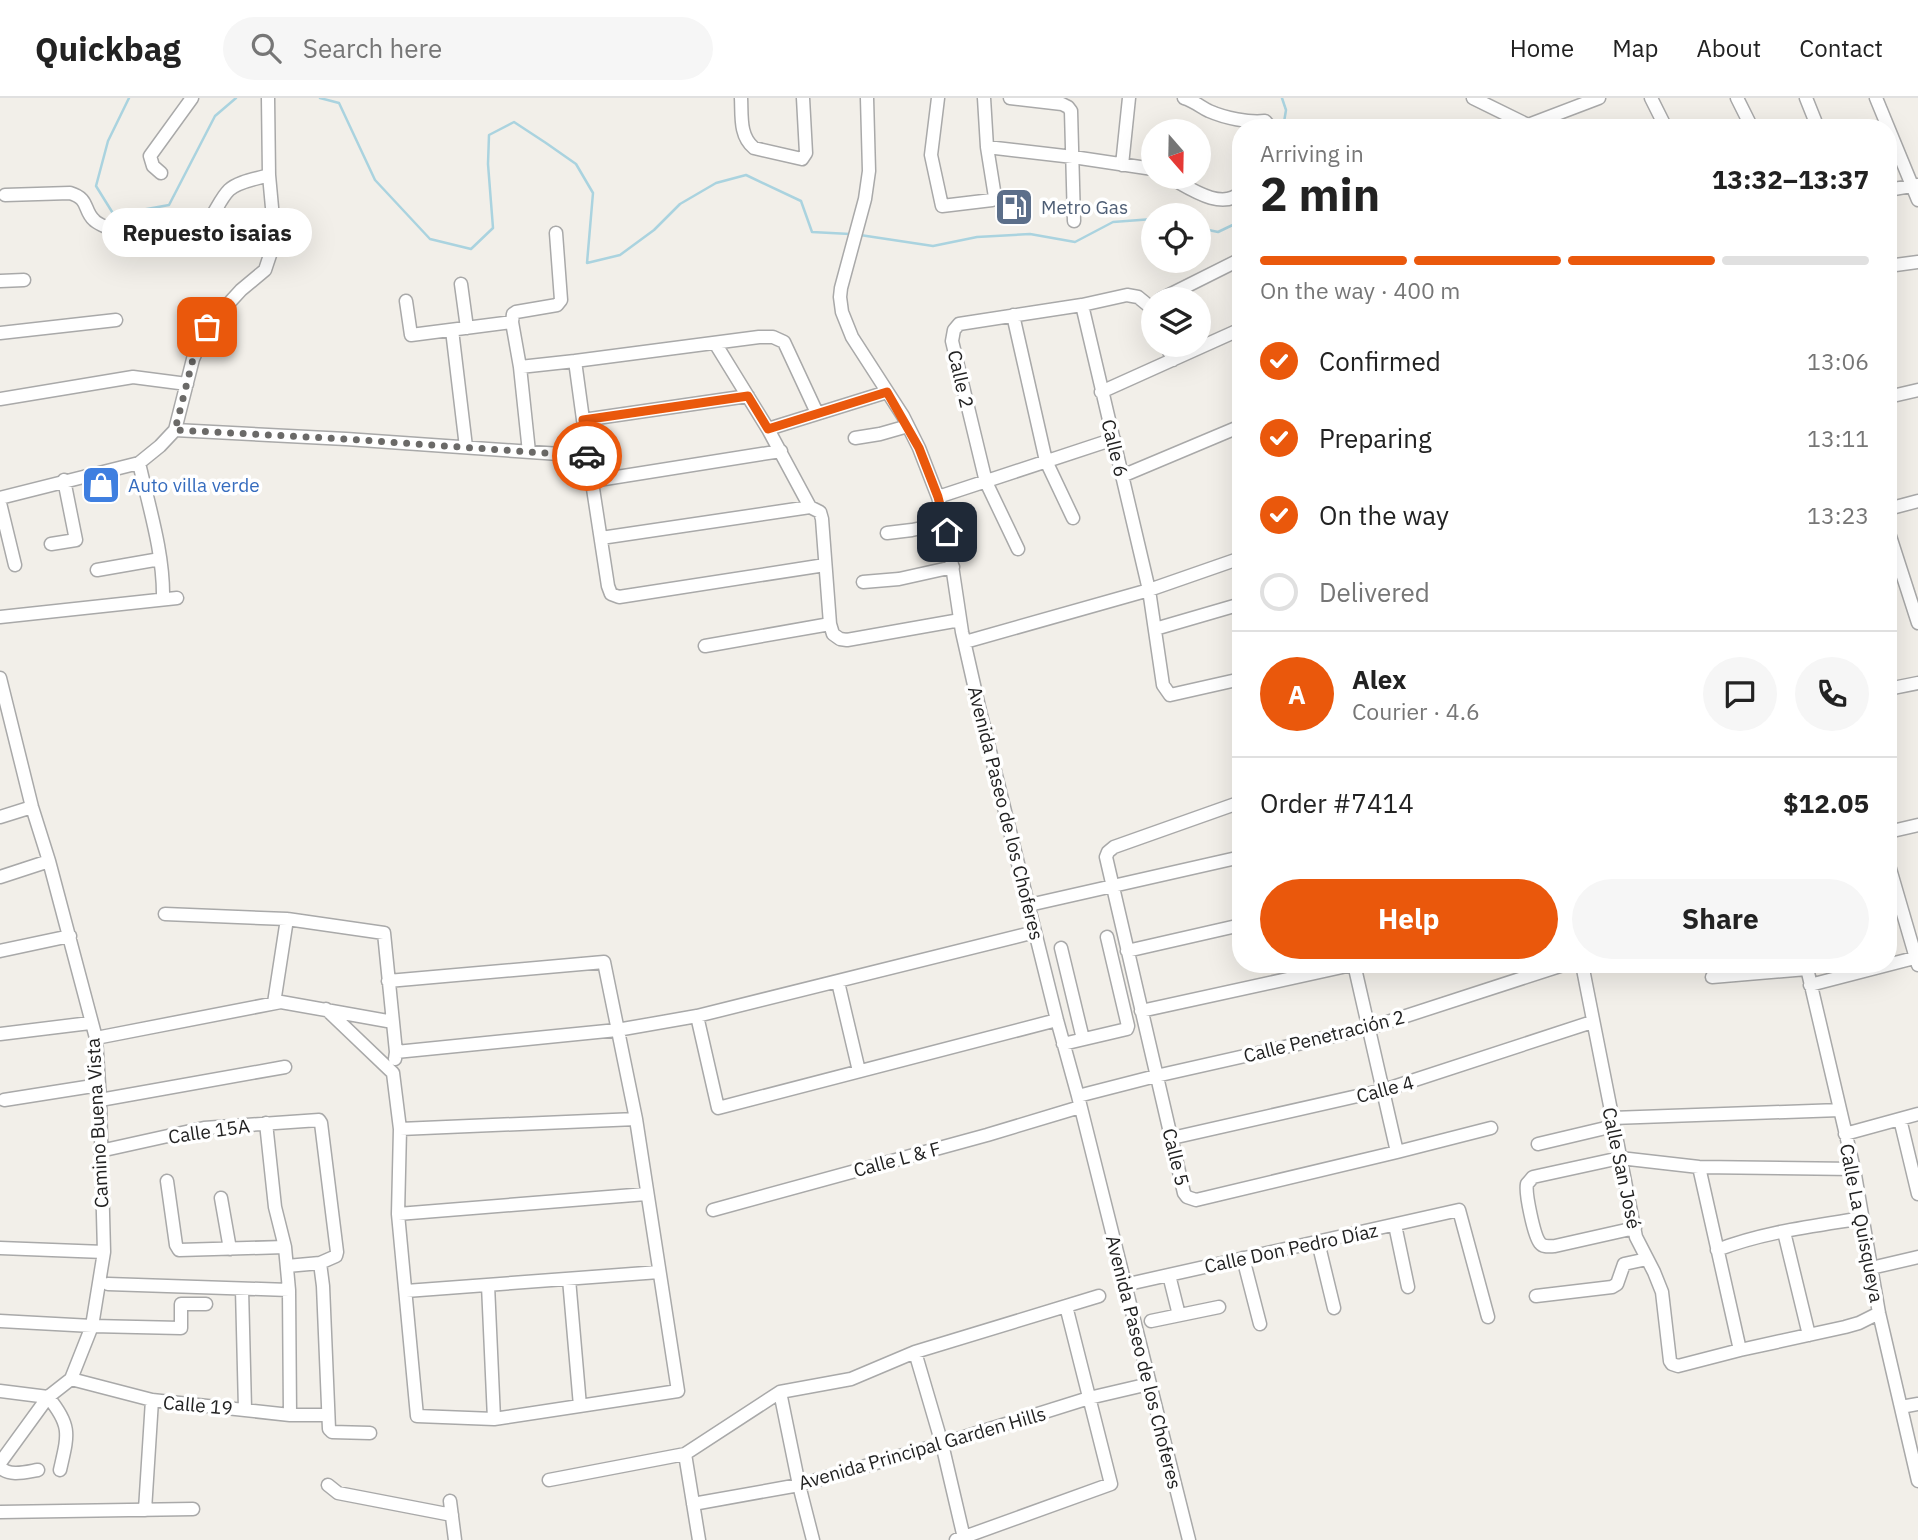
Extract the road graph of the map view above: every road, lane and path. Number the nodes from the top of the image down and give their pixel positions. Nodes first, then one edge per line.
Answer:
1 (192, 98) edge
2 (268, 98) edge
3 (741, 98) edge
4 (803, 98) edge
5 (867, 98) edge
6 (938, 98) edge
7 (984, 98) edge
8 (1010, 98) edge
9 (1017, 98) edge
10 (1129, 98) edge
11 (1184, 98) edge
12 (1473, 98) edge
13 (1599, 98) edge
14 (1651, 98) edge
15 (1737, 98) edge
16 (1806, 98) edge
17 (1876, 98) edge
18 (1202, 101) edge
19 (1235, 119) edge
20 (1516, 119) edge
21 (1548, 119) edge
22 (1662, 119) edge
23 (1748, 119) edge
24 (1814, 119) edge
25 (1885, 119) edge
26 (1897, 145) edge
27 (987, 147) junction
28 (1073, 157) junction
29 (1122, 165) junction
30 (1141, 167) edge
31 (161, 173) dead end
32 (270, 175) junction
33 (1915, 185) edge
34 (1897, 188) edge
35 (1194, 189) edge
36 (5, 195) dead end
37 (1232, 199) edge
38 (1918, 200) edge
39 (1074, 221) dead end
40 (555, 233) dead end
41 (1918, 261) edge
42 (1232, 264) edge
43 (1897, 265) edge
44 (24, 280) dead end
45 (0, 281) edge
46 (461, 284) dead end
47 (1185, 287) edge
48 (1141, 299) edge
49 (407, 301) dead end
50 (1082, 304) junction
51 (1013, 315) junction
52 (116, 320) dead end
53 (512, 322) junction
54 (467, 328) junction
55 (452, 330) junction
56 (0, 333) edge
57 (1232, 333) edge
58 (715, 343) junction
59 (1172, 357) edge
60 (1173, 360) junction
61 (575, 361) junction
62 (520, 367) junction
63 (187, 384) junction
64 (1918, 390) edge
65 (887, 392) junction
66 (1101, 392) junction
67 (1897, 395) edge
68 (748, 396) junction
69 (0, 398) edge
70 (817, 413) junction
71 (583, 420) junction
72 (908, 426) junction
73 (768, 429) junction
74 (175, 430) junction
75 (1232, 430) edge
76 (855, 438) dead end
77 (1114, 439) junction
78 (466, 447) junction
79 (529, 452) junction
80 (781, 452) junction
81 (588, 456) junction
82 (1046, 461) junction
83 (139, 463) junction
84 (1122, 476) junction
85 (64, 480) junction
86 (592, 481) junction
87 (986, 482) junction
88 (938, 497) junction
89 (0, 498) edge
90 (1918, 501) edge
91 (0, 503) edge
92 (1897, 507) edge
93 (810, 508) junction
94 (1073, 518) dead end
95 (945, 523) junction
96 (887, 533) dead end
97 (601, 538) junction
98 (51, 544) dead end
99 (1018, 549) dead end
100 (1897, 555) edge
101 (160, 559) junction
102 (1232, 561) edge
103 (15, 565) dead end
104 (825, 565) junction
105 (953, 567) junction
106 (97, 569) dead end
107 (863, 582) dead end
108 (1149, 590) junction
109 (177, 597) dead end
110 (163, 599) junction
111 (1915, 604) edge
112 (1232, 607) edge
113 (0, 617) edge
114 (960, 620) junction
115 (1918, 623) edge
116 (830, 624) junction
117 (1155, 629) junction
118 (965, 642) junction
119 (705, 646) dead end
120 (0, 678) edge
121 (1232, 681) edge
122 (1918, 683) edge
123 (1897, 687) edge
124 (1232, 805) edge
125 (32, 807) junction
126 (0, 817) edge
127 (1918, 825) edge
128 (1897, 830) edge
129 (1232, 859) edge
130 (49, 861) junction
131 (0, 877) edge
132 (1113, 887) junction
133 (1897, 892) edge
134 (1029, 905) junction
135 (165, 914) dead end
136 (287, 919) junction
137 (1232, 927) edge
138 (1035, 932) junction
139 (70, 936) junction
140 (1107, 937) dead end
141 (1060, 948) dead end
142 (0, 951) edge
143 (1127, 951) junction
144 (1917, 960) edge
145 (1897, 965) edge
146 (1314, 973) edge
147 (1357, 973) edge
148 (1538, 973) edge
149 (1584, 973) edge
150 (1750, 973) edge
151 (1807, 973) edge
152 (1861, 973) edge
153 (1712, 977) dead end
154 (388, 981) junction
155 (838, 982) junction
156 (1810, 985) junction
157 (274, 1003) junction
158 (326, 1009) junction
159 (1141, 1011) junction
160 (697, 1016) junction
161 (1057, 1020) junction
162 (393, 1022) junction
163 (1592, 1022) junction
164 (90, 1023) junction
165 (1369, 1028) junction
166 (617, 1030) junction
167 (0, 1034) edge
168 (96, 1038) junction
169 (1083, 1040) junction
170 (1063, 1045) junction
171 (396, 1052) junction
172 (285, 1067) dead end
173 (859, 1071) junction
174 (393, 1073) junction
175 (1156, 1076) junction
176 (99, 1085) junction
177 (1384, 1090) junction
178 (4, 1100) dead end
179 (100, 1100) junction
180 (1079, 1101) junction
181 (1840, 1110) junction
182 (1918, 1114) edge
183 (636, 1119) junction
184 (1900, 1119) junction
185 (1613, 1122) junction
186 (266, 1123) junction
187 (1491, 1128) dead end
188 (400, 1129) junction
189 (1845, 1134) junction
190 (1172, 1139) junction
191 (1538, 1144) dead end
192 (100, 1151) junction
193 (1398, 1152) junction
194 (1620, 1158) junction
195 (1699, 1167) junction
196 (1854, 1169) junction
197 (167, 1181) dead end
198 (646, 1194) junction
199 (1918, 1194) edge
200 (221, 1198) dead end
201 (713, 1210) dead end
202 (398, 1214) junction
203 (1863, 1218) junction
204 (1395, 1225) junction
205 (1635, 1228) junction
206 (1784, 1232) junction
207 (1318, 1242) junction
208 (285, 1247) junction
209 (0, 1248) edge
210 (230, 1249) junction
211 (1717, 1250) junction
212 (104, 1252) junction
213 (1918, 1257) edge
214 (1243, 1258) junction
215 (1647, 1259) junction
216 (320, 1263) junction
217 (287, 1265) junction
218 (1871, 1268) junction
219 (659, 1272) junction
220 (1169, 1275) junction
221 (569, 1279) junction
222 (108, 1284) dead end
223 (488, 1285) junction
224 (1124, 1285) junction
225 (1409, 1287) dead end
226 (242, 1289) junction
227 (289, 1290) junction
228 (406, 1292) junction
229 (1099, 1296) dead end
230 (1536, 1296) dead end
231 (206, 1304) dead end
232 (1066, 1306) junction
233 (1219, 1307) dead end
234 (1334, 1308) dead end
235 (1879, 1313) junction
236 (1179, 1315) junction
237 (1488, 1317) dead end
238 (0, 1321) edge
239 (1152, 1321) dead end
240 (1260, 1324) dead end
241 (92, 1326) junction
242 (1809, 1335) junction
243 (1740, 1350) junction
244 (915, 1352) junction
245 (71, 1380) junction
246 (1149, 1384) junction
247 (0, 1391) edge
248 (780, 1392) junction
249 (48, 1397) junction
250 (1089, 1398) junction
251 (152, 1400) junction
252 (1918, 1404) edge
253 (580, 1406) junction
254 (1901, 1407) junction
255 (245, 1409) junction
256 (290, 1415) junction
257 (328, 1415) junction
258 (494, 1419) junction
259 (370, 1433) dead end
260 (942, 1444) junction
261 (685, 1454) junction
262 (0, 1465) edge
263 (38, 1470) dead end
264 (60, 1470) dead end
265 (549, 1479) dead end
266 (1918, 1481) edge
267 (328, 1485) dead end
268 (799, 1485) junction
269 (450, 1501) dead end
270 (693, 1504) junction
271 (193, 1509) dead end
272 (145, 1510) junction
273 (0, 1512) edge
274 (452, 1515) junction
275 (960, 1539) edge
276 (455, 1540) edge
277 (699, 1540) edge
278 (813, 1540) edge
279 (1189, 1540) edge

1 - 31 street
2 - 32 street
3 - 4 street
5 - 65 street, Avenida Paseo de los Choferes
6 - 27 street
7 - 27 street
8 - 9 street
9 - 28 street
10 - 29 street
11 - 18 street
12 - 20 street
13 - 21 street
14 - 22 street
15 - 23 street
16 - 24 street
17 - 25 street
18 - 19 street
26 - 33 street
27 - 28 street
28 - 29 street
28 - 39 street
29 - 30 street
32 - 36 street
32 - 63 street
33 - 34 street
33 - 38 street
35 - 37 street
40 - 53 street
41 - 43 street
42 - 47 street
44 - 45 street
46 - 54 street
48 - 50 street, Calle 2
49 - 55 street
50 - 51 street, Calle 2
50 - 66 street, Calle 6
51 - 82 street
51 - 87 street, Calle 2
52 - 56 street
53 - 54 street
53 - 62 street
54 - 55 street
55 - 78 street
57 - 60 street
58 - 61 street
58 - 68 street
58 - 70 street
59 - 60 street
60 - 66 street
61 - 62 street
61 - 71 street
62 - 79 street
63 - 69 street
63 - 74 street
64 - 67 street
65 - 70 street
65 - 72 street, Avenida Paseo de los Choferes
66 - 77 street, Calle 6
68 - 71 street
68 - 73 street
70 - 73 street
71 - 81 street
72 - 76 street
72 - 88 street, Avenida Paseo de los Choferes
73 - 80 street
74 - 78 street
74 - 83 street
75 - 84 street
77 - 82 street
77 - 84 street, Calle 6
78 - 79 street
79 - 81 street
80 - 86 street
80 - 93 street
81 - 86 street
82 - 87 street
82 - 94 street
83 - 85 street
83 - 101 street
84 - 108 street, Calle 6
85 - 89 street
85 - 98 street
86 - 97 street
87 - 88 street
87 - 99 street, Calle 2
88 - 95 street, Avenida Paseo de los Choferes
90 - 92 street
91 - 103 street
93 - 97 street
93 - 104 street
95 - 96 street
95 - 105 street, Avenida Paseo de los Choferes
97 - 104 street
100 - 111 street
101 - 106 street
101 - 110 street
102 - 108 street
104 - 116 street
105 - 107 street
105 - 114 street, Avenida Paseo de los Choferes
108 - 117 street, Calle 6
108 - 118 street
109 - 110 street
110 - 113 street
111 - 115 street
112 - 117 street
114 - 116 street
114 - 118 street, Avenida Paseo de los Choferes
116 - 119 street
117 - 121 street, Calle 6
118 - 134 street, Avenida Paseo de los Choferes
120 - 125 street, Camino Buena Vista
122 - 123 street
124 - 132 street, Calle 5
125 - 126 street
125 - 130 street, Camino Buena Vista
127 - 128 street
129 - 132 street
130 - 131 street
130 - 139 street, Camino Buena Vista
132 - 134 street
132 - 143 street, Calle 5
133 - 144 street
134 - 138 street, Avenida Paseo de los Choferes
135 - 136 street
136 - 154 street
136 - 157 street
137 - 143 street
138 - 155 street
138 - 161 street, Avenida Paseo de los Choferes
139 - 142 street
139 - 164 street, Camino Buena Vista
140 - 169 street
141 - 169 street
143 - 159 street, Calle 5
144 - 145 street
146 - 159 street
147 - 165 street
148 - 165 street, Calle Penetración 2
149 - 163 street, Calle San José
150 - 153 street
151 - 156 street, Calle La Quisqueya
152 - 156 street
154 - 162 street
154 - 166 street
155 - 160 street
155 - 173 street
156 - 181 street, Calle La Quisqueya
157 - 158 street
157 - 168 street
158 - 162 street
158 - 174 street
159 - 175 street, Calle 5
160 - 166 street
160 - 173 street
161 - 170 street, Avenida Paseo de los Choferes
161 - 173 street
162 - 171 street
163 - 177 street, Calle 4
163 - 185 street, Calle San José
164 - 167 street
164 - 168 street, Camino Buena Vista
165 - 175 street, Calle Penetración 2
165 - 177 street
166 - 171 street
166 - 183 street
168 - 176 street, Camino Buena Vista
169 - 170 street
170 - 180 street, Avenida Paseo de los Choferes
171 - 174 street
172 - 179 street
174 - 188 street
175 - 180 street, Calle Penetración 2
175 - 190 street, Calle 5
176 - 178 street
176 - 179 street, Camino Buena Vista
177 - 190 street, Calle 4
177 - 193 street
179 - 192 street, Camino Buena Vista
180 - 201 street, Calle L & F
180 - 224 street, Avenida Paseo de los Choferes
181 - 185 street
181 - 189 street, Calle La Quisqueya
182 - 184 street
183 - 188 street
183 - 198 street
184 - 189 street
184 - 199 street
185 - 191 street
185 - 194 street, Calle San José
186 - 192 street, Calle 15A
186 - 208 street
186 - 216 street, Calle 15A
187 - 193 street, Calle 5
188 - 202 street
189 - 196 street, Calle La Quisqueya
190 - 193 street, Calle 5
192 - 212 street, Camino Buena Vista
194 - 195 street
194 - 205 street, Calle San José
194 - 205 street
195 - 196 street
195 - 211 street
196 - 203 street, Calle La Quisqueya
197 - 210 street
198 - 202 street
198 - 219 street
200 - 210 street
202 - 228 street
203 - 206 street
203 - 218 street, Calle La Quisqueya
204 - 207 street, Calle Don Pedro Díaz
204 - 225 street
204 - 237 street, Calle Don Pedro Díaz
205 - 215 street, Calle San José
206 - 211 street
206 - 242 street
207 - 214 street, Calle Don Pedro Díaz
207 - 234 street
208 - 210 street
208 - 217 street
209 - 212 street
211 - 243 street
212 - 241 street, Camino Buena Vista
213 - 218 street
214 - 220 street, Calle Don Pedro Díaz
214 - 240 street
215 - 230 street
215 - 243 street, Calle San José
216 - 217 street
216 - 257 street
217 - 227 street
218 - 235 street, Calle La Quisqueya
219 - 221 street
219 - 253 street
220 - 224 street, Calle Don Pedro Díaz
220 - 236 street
221 - 223 street
221 - 253 street
222 - 226 street
223 - 228 street
223 - 258 street
224 - 246 street, Avenida Paseo de los Choferes
226 - 227 street
226 - 255 street
227 - 256 street
228 - 258 street
229 - 232 street
231 - 241 street
232 - 244 street
232 - 250 street
233 - 236 street
235 - 242 street
235 - 254 street, Calle La Quisqueya
236 - 239 street
238 - 241 street
241 - 245 street, Camino Buena Vista
242 - 243 street
244 - 248 street
244 - 260 street
245 - 249 street
245 - 251 street, Calle 19
246 - 250 street, Avenida Principal Garden Hills
246 - 279 street, Avenida Paseo de los Choferes
247 - 249 street
248 - 261 street
248 - 268 street
249 - 262 street
249 - 264 street
250 - 260 street, Avenida Principal Garden Hills
250 - 275 street
251 - 255 street, Calle 19
251 - 272 street
252 - 254 street
253 - 258 street
254 - 266 street, Calle La Quisqueya
255 - 256 street, Calle 19
256 - 257 street, Calle 19
257 - 259 street
260 - 268 street, Avenida Principal Garden Hills
260 - 275 street
261 - 265 street
261 - 270 street
262 - 263 street
267 - 274 street
268 - 270 street, Avenida Principal Garden Hills
268 - 278 street
269 - 274 street
270 - 277 street
271 - 272 street
272 - 273 street
274 - 276 street

